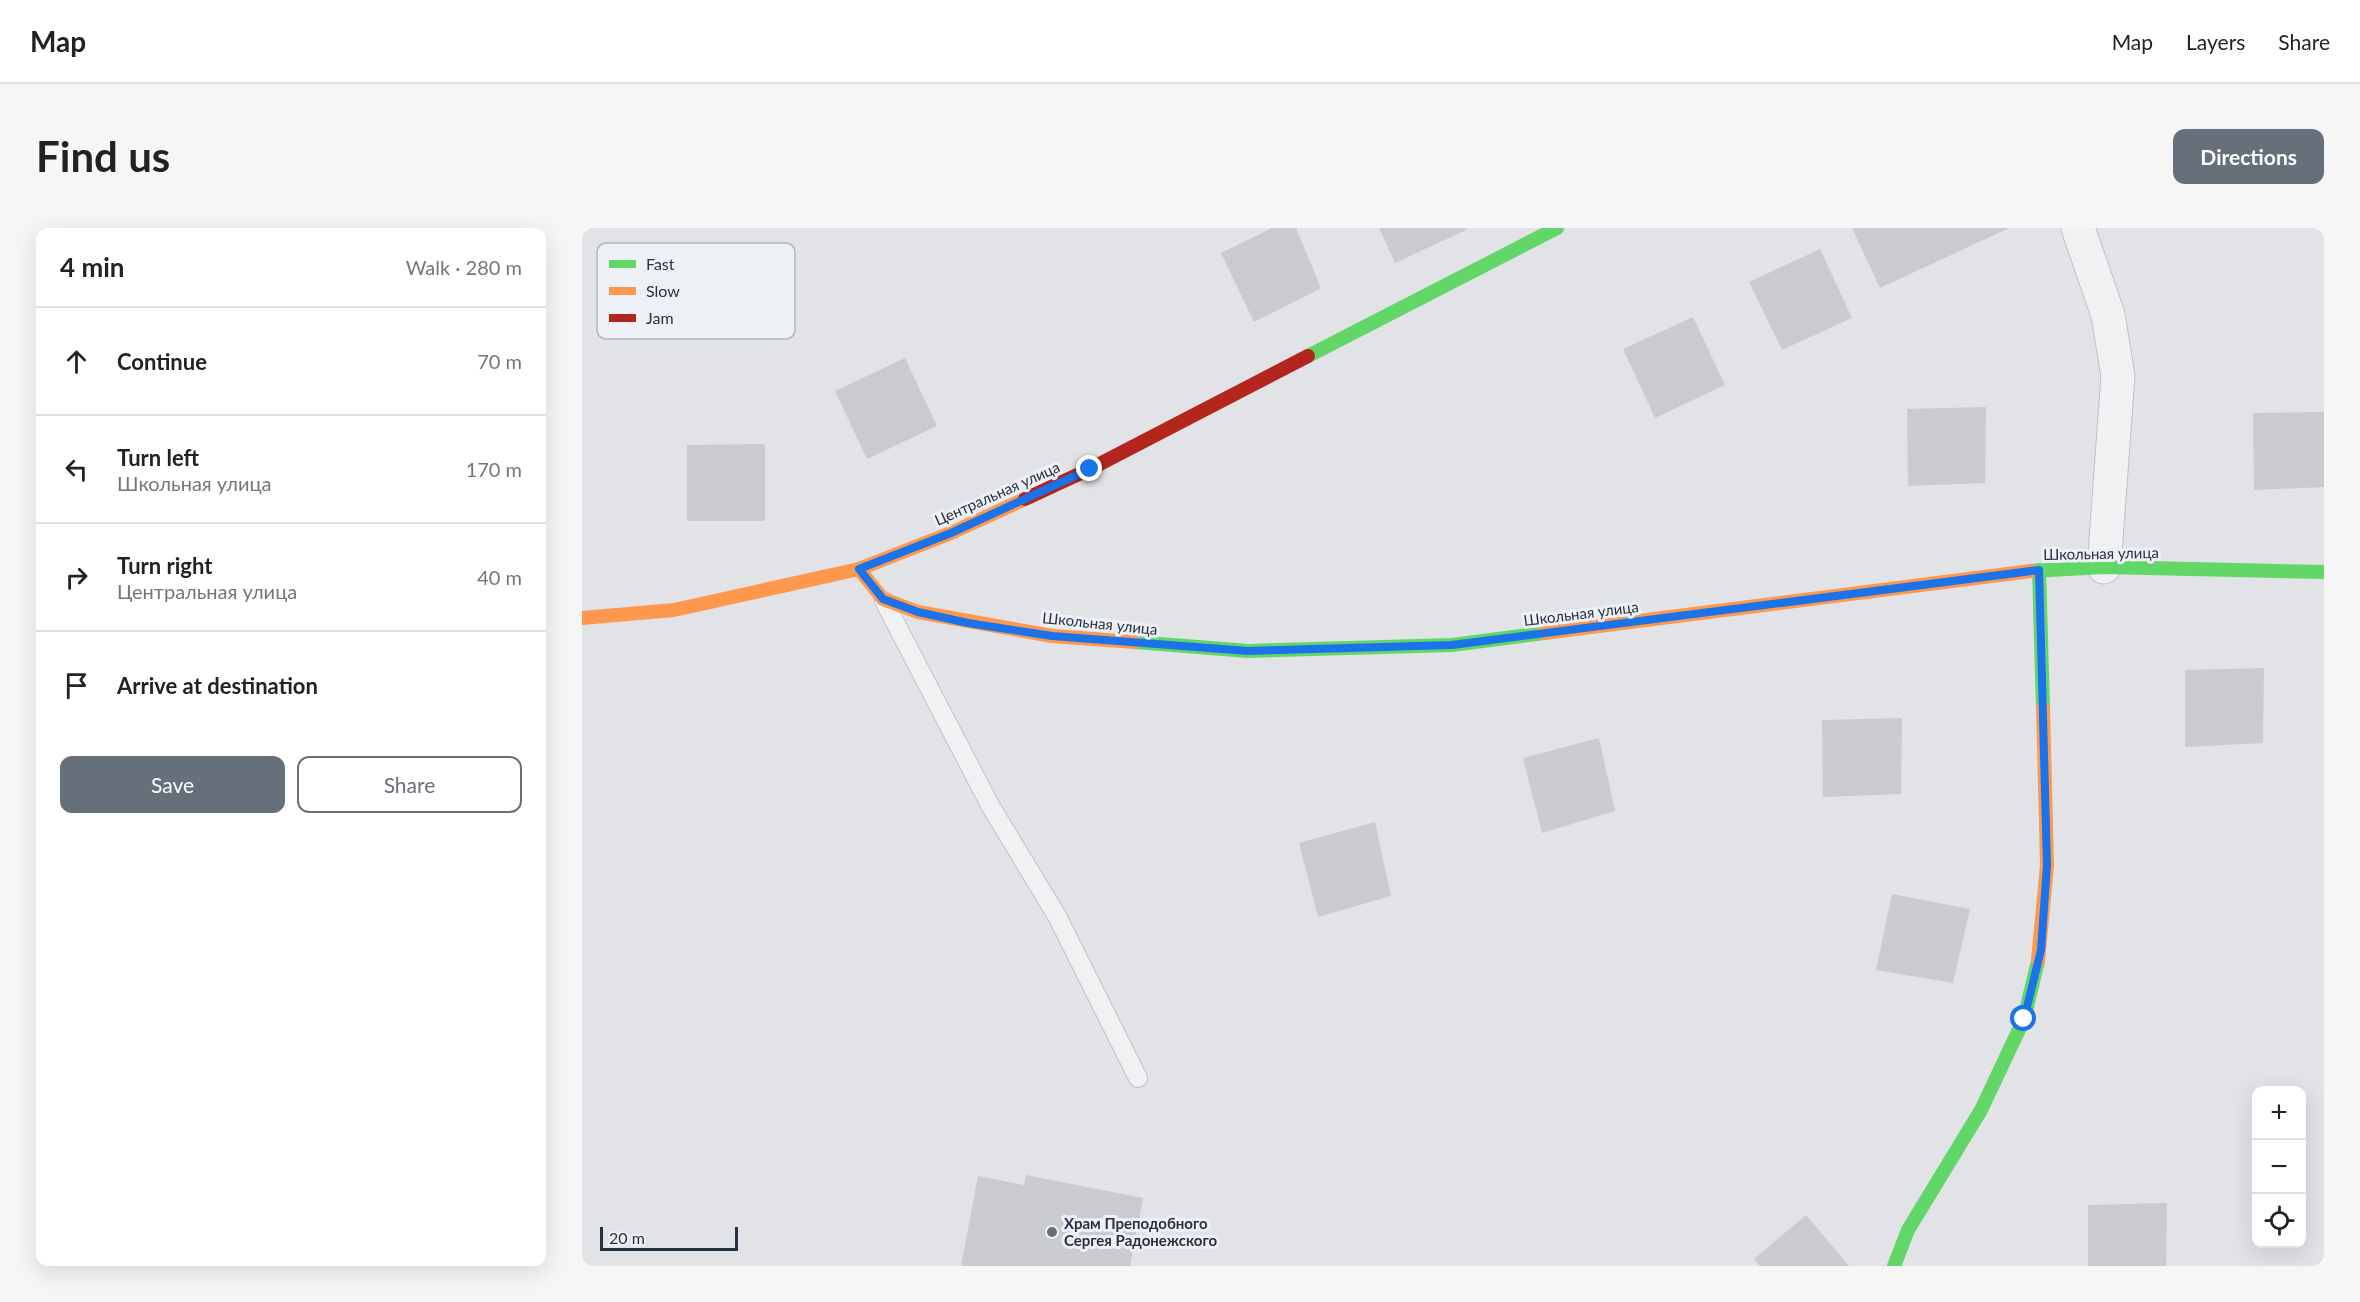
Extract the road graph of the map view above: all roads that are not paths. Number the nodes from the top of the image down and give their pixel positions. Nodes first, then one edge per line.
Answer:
1 (1557, 228) edge
2 (2078, 228) edge
3 (2104, 567) junction
4 (859, 569) junction
5 (2039, 570) junction
6 (2324, 572) edge
7 (883, 599) junction
8 (582, 618) edge
9 (1138, 1078) dead end
10 (1894, 1266) edge

1 - 4 street, Центральная улица
2 - 3 street
3 - 5 street, Школьная улица
3 - 6 street, Школьная улица
4 - 7 street
4 - 8 street, Центральная улица
5 - 7 street, Школьная улица
5 - 10 street
7 - 9 lane

